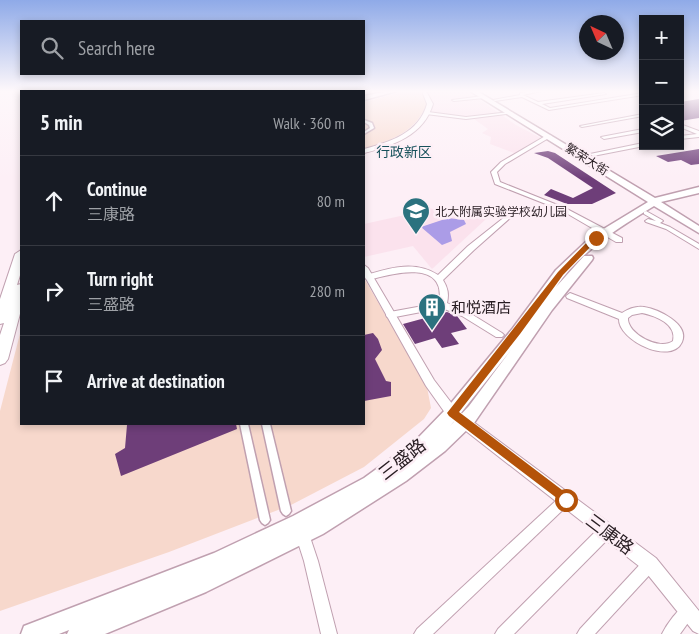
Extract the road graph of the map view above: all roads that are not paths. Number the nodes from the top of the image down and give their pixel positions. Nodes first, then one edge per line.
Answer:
1 (365, 121) edge
2 (422, 121) edge
3 (524, 121) edge
4 (526, 121) edge
5 (615, 121) edge
6 (582, 126) dead end
7 (684, 127) edge
8 (639, 131) edge
9 (365, 132) edge
10 (699, 134) edge
11 (549, 136) junction
12 (604, 137) dead end
13 (684, 137) edge
14 (639, 146) edge
15 (365, 151) edge
16 (593, 154) dead end
17 (699, 190) edge
18 (699, 195) edge
19 (656, 207) junction
20 (516, 210) dead end
21 (699, 224) edge
22 (699, 230) edge
23 (611, 236) junction
24 (699, 247) edge
25 (20, 263) edge
26 (366, 272) edge
27 (439, 279) junction
28 (20, 291) edge
29 (570, 296) dead end
30 (443, 305) junction
31 (390, 315) junction
32 (623, 317) junction
33 (0, 319) edge
34 (499, 335) dead end
35 (0, 359) edge
36 (458, 418) junction
37 (244, 425) edge
38 (266, 425) edge
39 (566, 500) junction
40 (286, 511) dead end
41 (265, 520) dead end
42 (301, 529) junction
43 (606, 531) junction
44 (650, 564) junction
45 (688, 611) junction
46 (699, 625) edge
47 (32, 634) edge
48 (78, 634) edge
49 (329, 634) edge
50 (422, 634) edge
51 (503, 634) edge
52 (585, 634) edge
53 (670, 634) edge

1 - 9 street
2 - 15 street
3 - 11 main road, 繁荣大街
4 - 19 main road, 繁荣大街
5 - 6 street
7 - 10 street
8 - 12 street
10 - 13 street
11 - 19 main road, 繁荣大街
11 - 23 street
14 - 16 street
17 - 19 main road
18 - 19 main road
19 - 21 main road, 繁荣大街
19 - 22 main road, 繁荣大街
19 - 23 main road, 三盛路
19 - 24 street
20 - 27 street
23 - 36 main road, 三盛路
25 - 33 main road
26 - 27 street
26 - 31 street, 三康路
27 - 30 street
28 - 35 main road
29 - 32 street
30 - 31 street
30 - 34 street
31 - 36 street, 三康路
32 - 32 street
36 - 39 street, 三康路
36 - 42 main road, 三盛路
37 - 41 street
38 - 40 street
39 - 43 street, 三康路
39 - 50 street
42 - 47 main road, 三盛路
42 - 48 main road
42 - 49 street
43 - 44 street, 三康路
43 - 51 street
44 - 45 street, 三康路
44 - 52 street
45 - 46 street, 三康路
45 - 53 street

